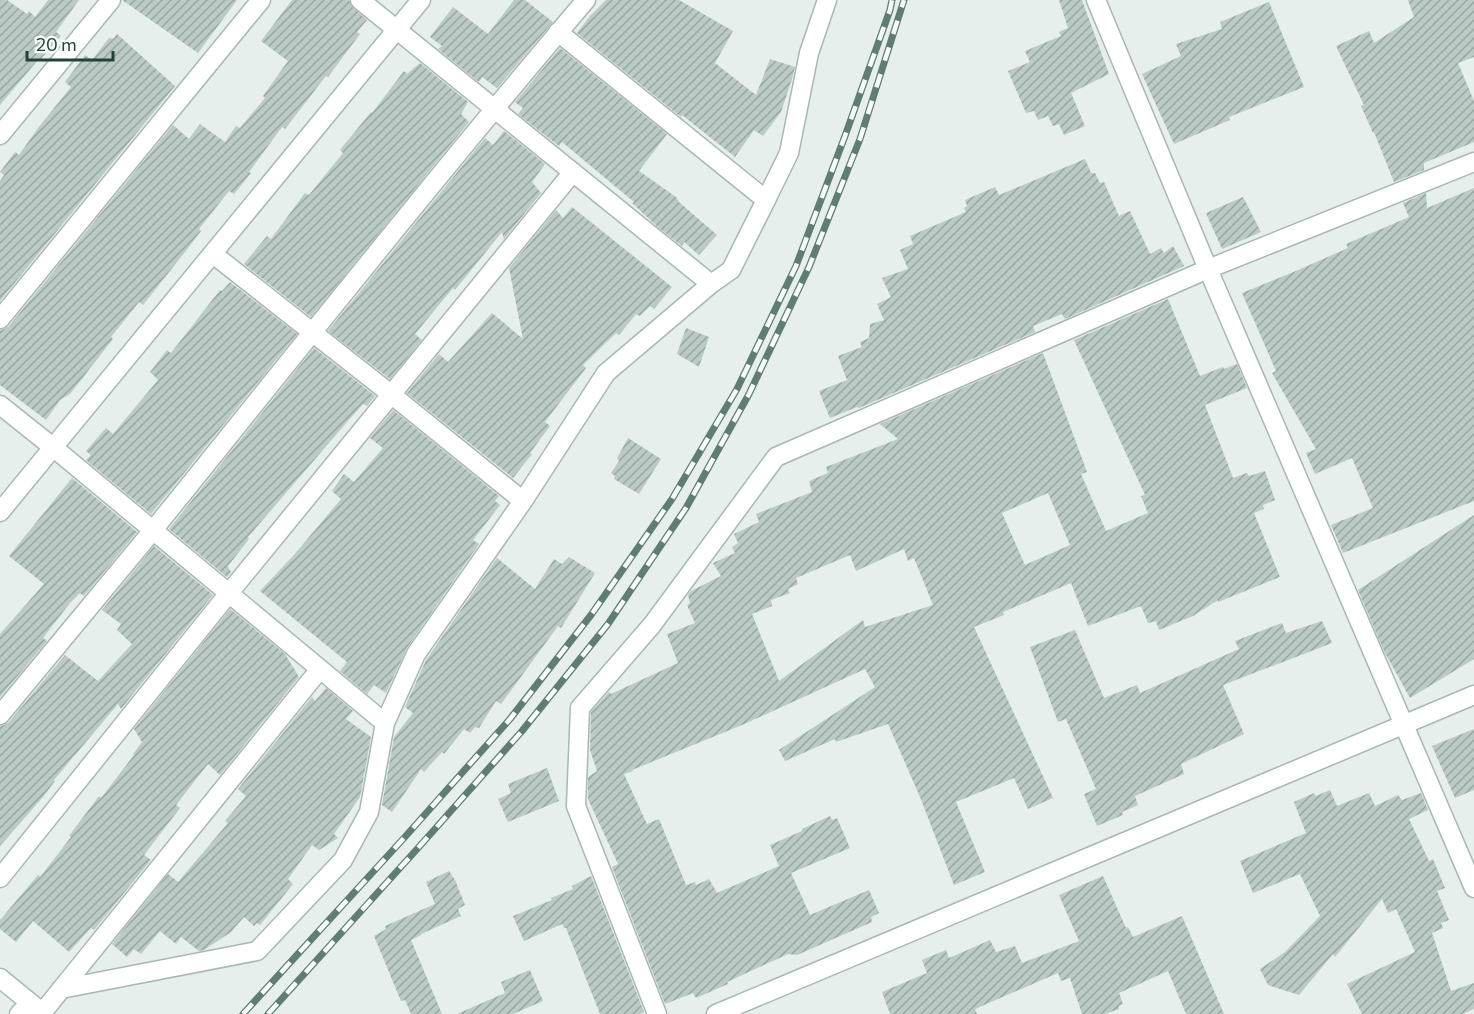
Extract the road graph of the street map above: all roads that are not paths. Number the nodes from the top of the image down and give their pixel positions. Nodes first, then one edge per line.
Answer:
1 (111, 0) edge
2 (261, 0) edge
3 (360, 0) edge
4 (420, 0) edge
5 (586, 0) edge
6 (827, 0) edge
7 (1096, 0) edge
8 (396, 29) junction
9 (558, 32) junction
10 (494, 108) junction
11 (0, 135) edge
12 (1474, 162) edge
13 (573, 172) junction
14 (766, 200) junction
15 (213, 254) junction
16 (1208, 269) junction
17 (711, 284) junction
18 (0, 320) edge
19 (312, 331) junction
20 (392, 394) junction
21 (0, 405) edge
22 (54, 448) junction
23 (523, 501) junction
24 (0, 512) edge
25 (153, 530) junction
26 (229, 593) junction
27 (320, 669) junction
28 (1474, 694) edge
29 (0, 715) edge
30 (385, 723) junction
31 (1404, 724) junction
32 (0, 878) edge
33 (1474, 888) edge
34 (0, 978) edge
35 (61, 988) junction
36 (34, 1011) edge
37 (657, 1014) edge
38 (716, 1014) edge

1 - 11 street
2 - 18 street
3 - 8 street
4 - 8 street
5 - 9 street
6 - 14 street
7 - 16 street
8 - 10 street
8 - 15 street
9 - 10 street
9 - 14 street
10 - 13 street
10 - 19 street
12 - 16 street
13 - 17 street
13 - 20 street
14 - 17 street
15 - 19 street
15 - 22 street
16 - 31 street
16 - 37 street
17 - 23 street
19 - 20 street
19 - 25 street
20 - 23 street
20 - 26 street
21 - 22 street
22 - 24 street
22 - 25 street
23 - 30 street
25 - 26 street
25 - 29 street
26 - 27 street
26 - 32 street
27 - 30 street
27 - 35 street
28 - 31 street
30 - 35 street
31 - 33 street
31 - 38 street
34 - 36 street
35 - 36 street

